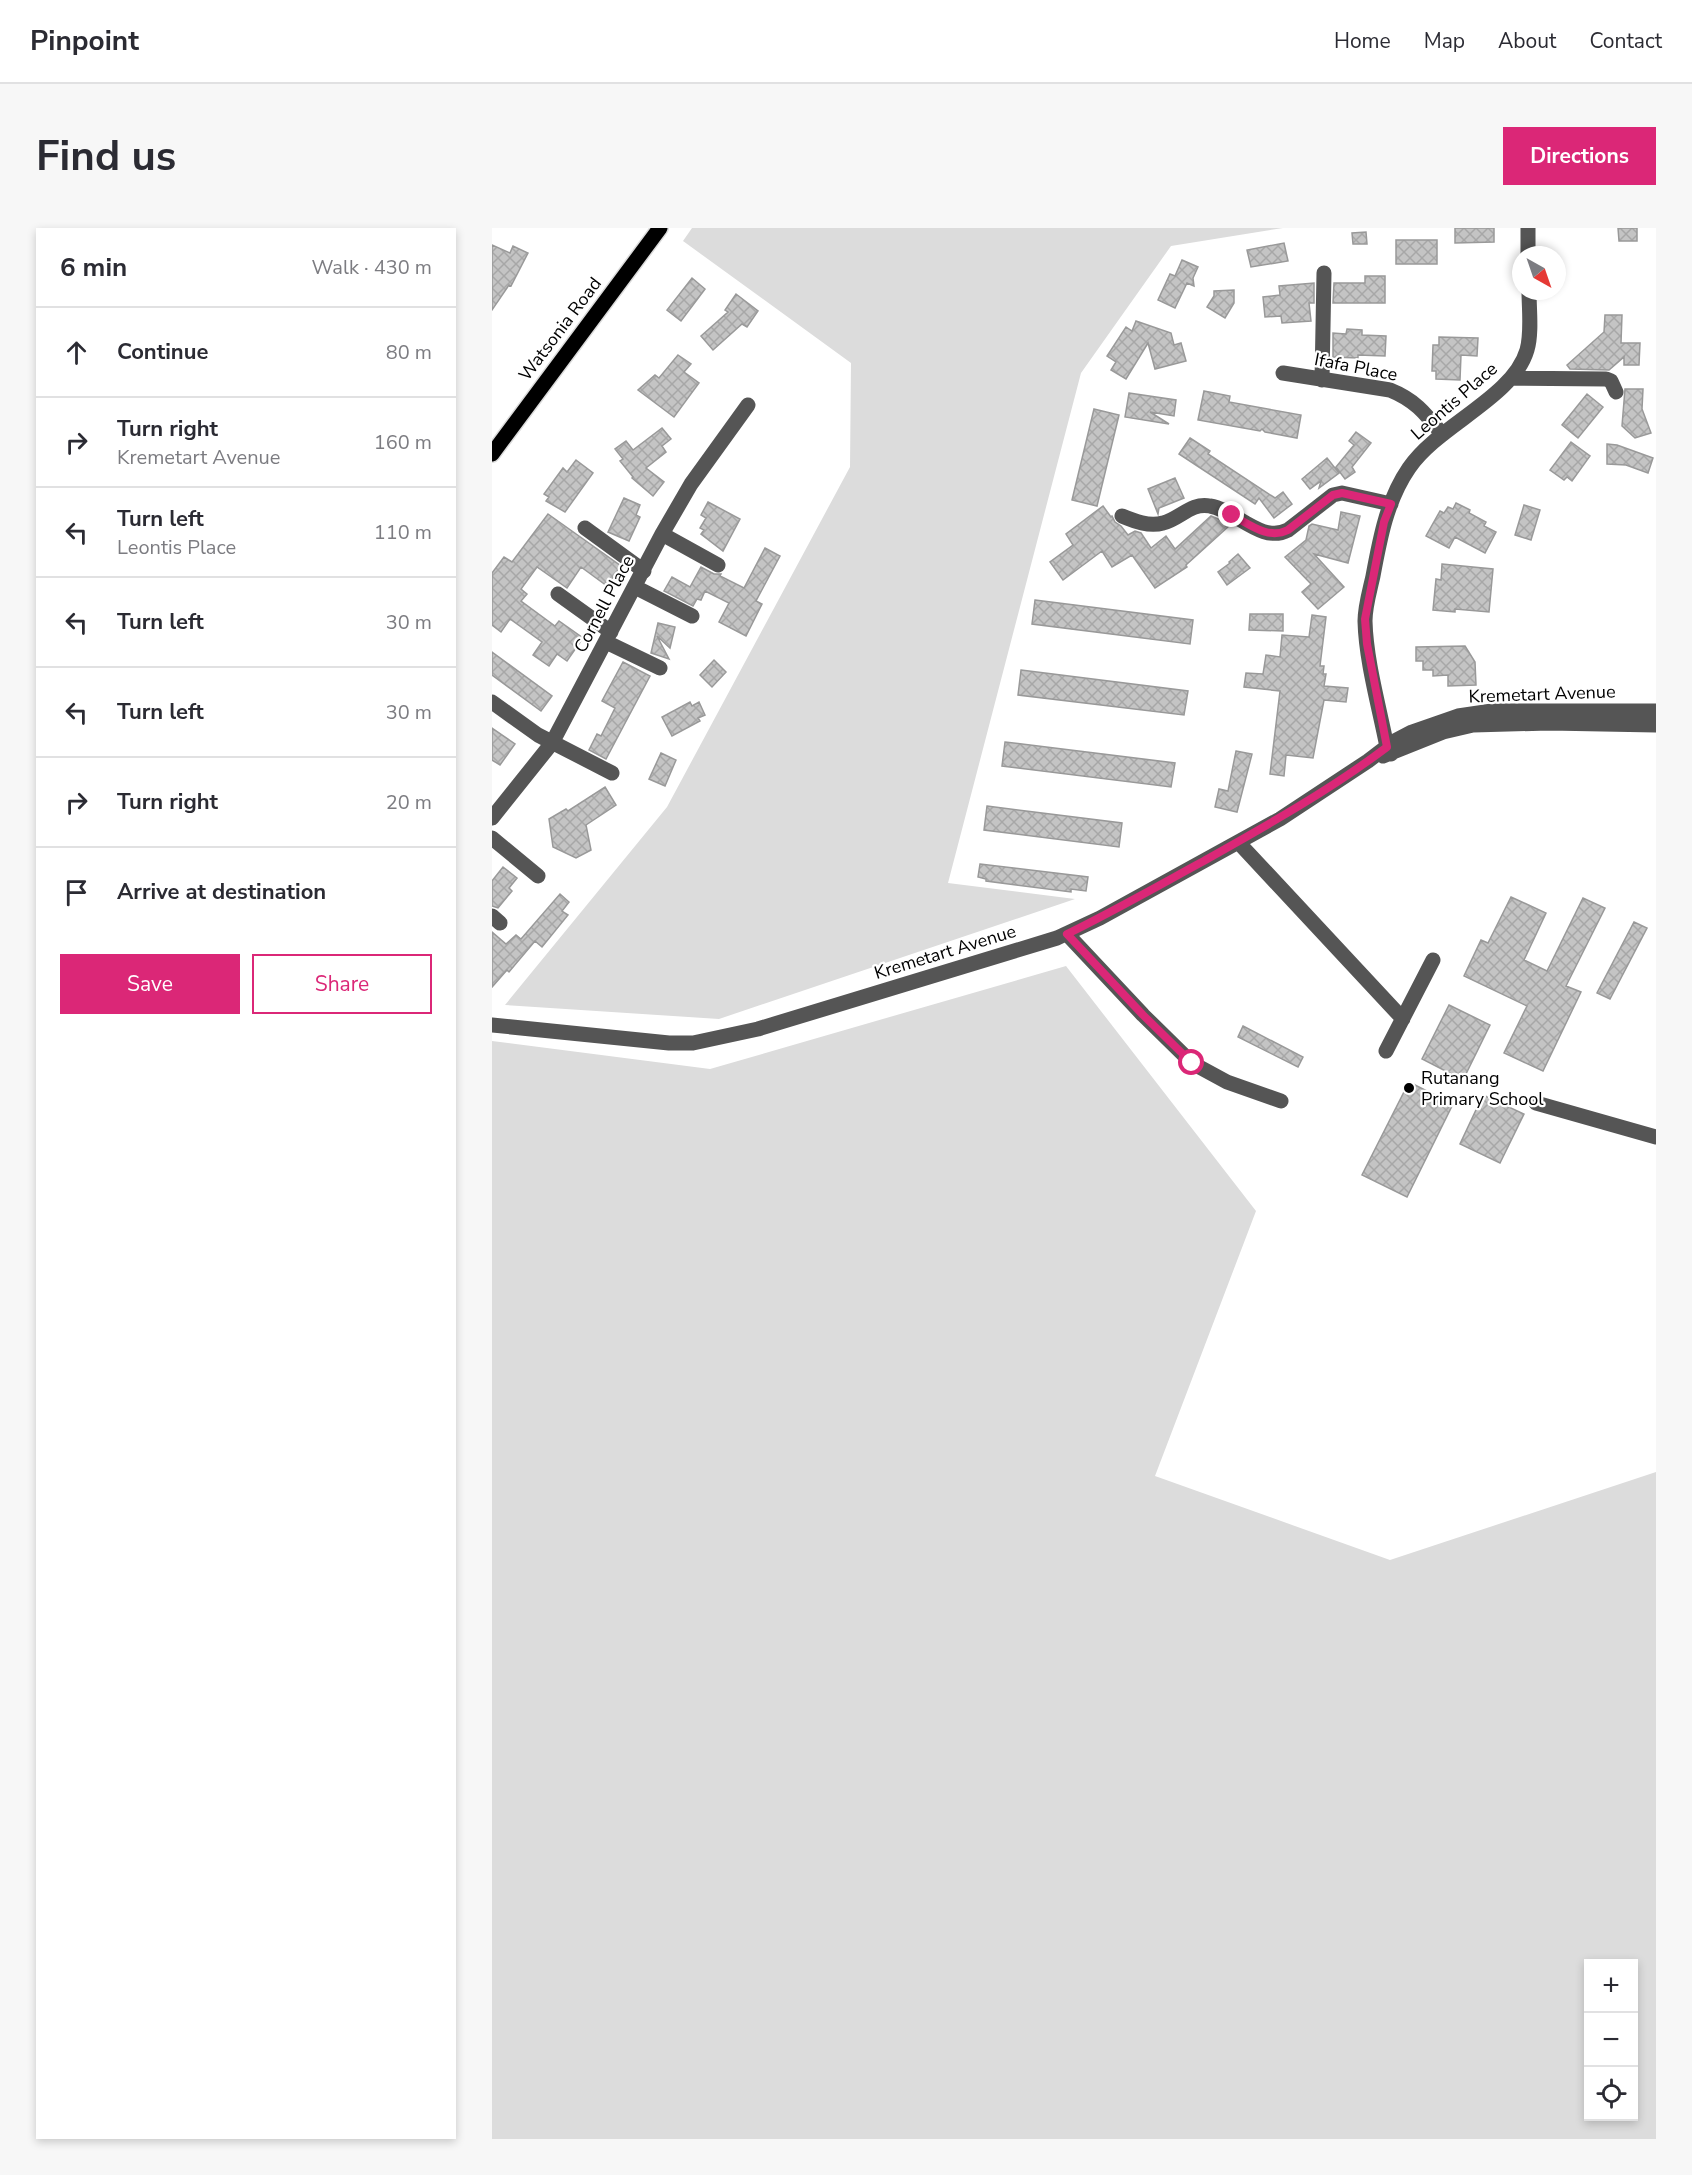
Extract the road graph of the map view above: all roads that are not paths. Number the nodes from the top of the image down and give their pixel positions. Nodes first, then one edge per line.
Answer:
1 (660, 228) edge
2 (1528, 228) edge
3 (1528, 246) edge
4 (1324, 273) dead end
5 (1528, 300) edge
6 (1283, 373) dead end
7 (1512, 378) junction
8 (1322, 380) junction
9 (1616, 392) dead end
10 (748, 405) dead end
11 (1442, 434) junction
12 (492, 454) edge
13 (1391, 504) junction
14 (1122, 516) dead end
15 (585, 528) dead end
16 (662, 534) junction
17 (718, 564) dead end
18 (644, 571) junction
19 (635, 587) junction
20 (558, 594) dead end
21 (692, 616) dead end
22 (609, 637) junction
23 (660, 668) dead end
24 (492, 702) edge
25 (1656, 711) edge
26 (1656, 725) edge
27 (552, 743) junction
28 (1389, 750) junction
29 (612, 772) dead end
30 (492, 818) edge
31 (492, 838) edge
32 (1238, 842) junction
33 (538, 876) dead end
34 (1067, 934) junction
35 (1433, 960) dead end
36 (1403, 1019) junction
37 (492, 1024) edge
38 (1386, 1051) dead end
39 (1281, 1101) dead end
40 (1536, 1103) dead end
41 (1656, 1137) edge

1 - 12 main road, Watsonia Road
2 - 3 street
4 - 8 street
5 - 7 street, Leontis Place
6 - 8 street, Ifafa Place
7 - 9 street
7 - 11 street, Leontis Place
8 - 11 street, Ifafa Place
10 - 16 street, Cornell Place
11 - 13 street, Leontis Place
13 - 14 street
13 - 28 street, Leontis Place
15 - 18 street
16 - 17 street
16 - 18 street, Cornell Place
18 - 19 street, Cornell Place
19 - 21 street
19 - 22 street, Cornell Place
20 - 22 street
22 - 23 street
22 - 27 street, Cornell Place
24 - 27 street
25 - 28 street, Kremetart Avenue
26 - 28 street, Kremetart Avenue
27 - 29 street
27 - 30 street, Cornell Place
28 - 32 street, Kremetart Avenue
31 - 33 street
32 - 34 street, Kremetart Avenue
32 - 36 street
34 - 37 street, Kremetart Avenue
34 - 39 street
35 - 36 street
36 - 38 street
40 - 41 street

